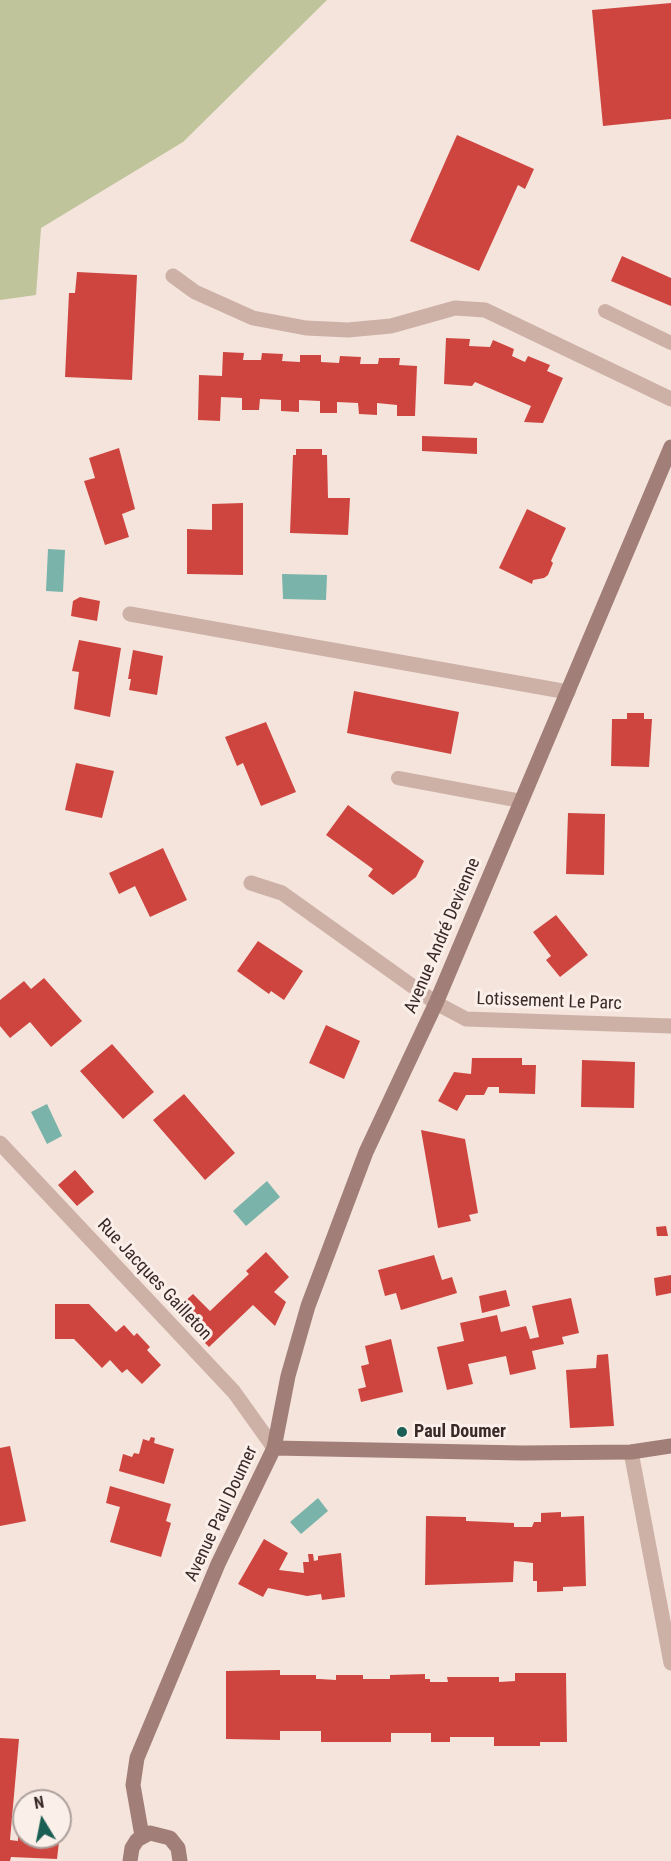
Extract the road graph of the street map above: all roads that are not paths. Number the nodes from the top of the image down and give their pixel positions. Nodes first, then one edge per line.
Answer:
1 (173, 276) dead end
2 (604, 311) dead end
3 (671, 343) edge
4 (671, 399) edge
5 (671, 447) edge
6 (130, 614) dead end
7 (568, 692) junction
8 (398, 778) dead end
9 (521, 801) junction
10 (251, 883) dead end
11 (436, 1003) junction
12 (671, 1026) edge
13 (0, 1143) edge
14 (671, 1446) edge
15 (274, 1448) junction
16 (632, 1452) junction
17 (671, 1663) edge
18 (142, 1836) junction
19 (130, 1861) edge
20 (180, 1861) edge

1 - 4 street
2 - 3 lane
5 - 7 street, Avenue André Devienne
6 - 7 street
7 - 9 street, Avenue André Devienne
8 - 9 lane
9 - 11 street, Avenue André Devienne
10 - 11 street, Lotissement Le Parc
11 - 12 street, Lotissement Le Parc
11 - 15 street, Avenue André Devienne
13 - 15 street, Rue Jacques Gailleton
14 - 16 street, Avenue Paul Doumer
15 - 16 street, Avenue Paul Doumer
15 - 18 street, Avenue Paul Doumer
16 - 17 street
18 - 19 street
18 - 20 street

